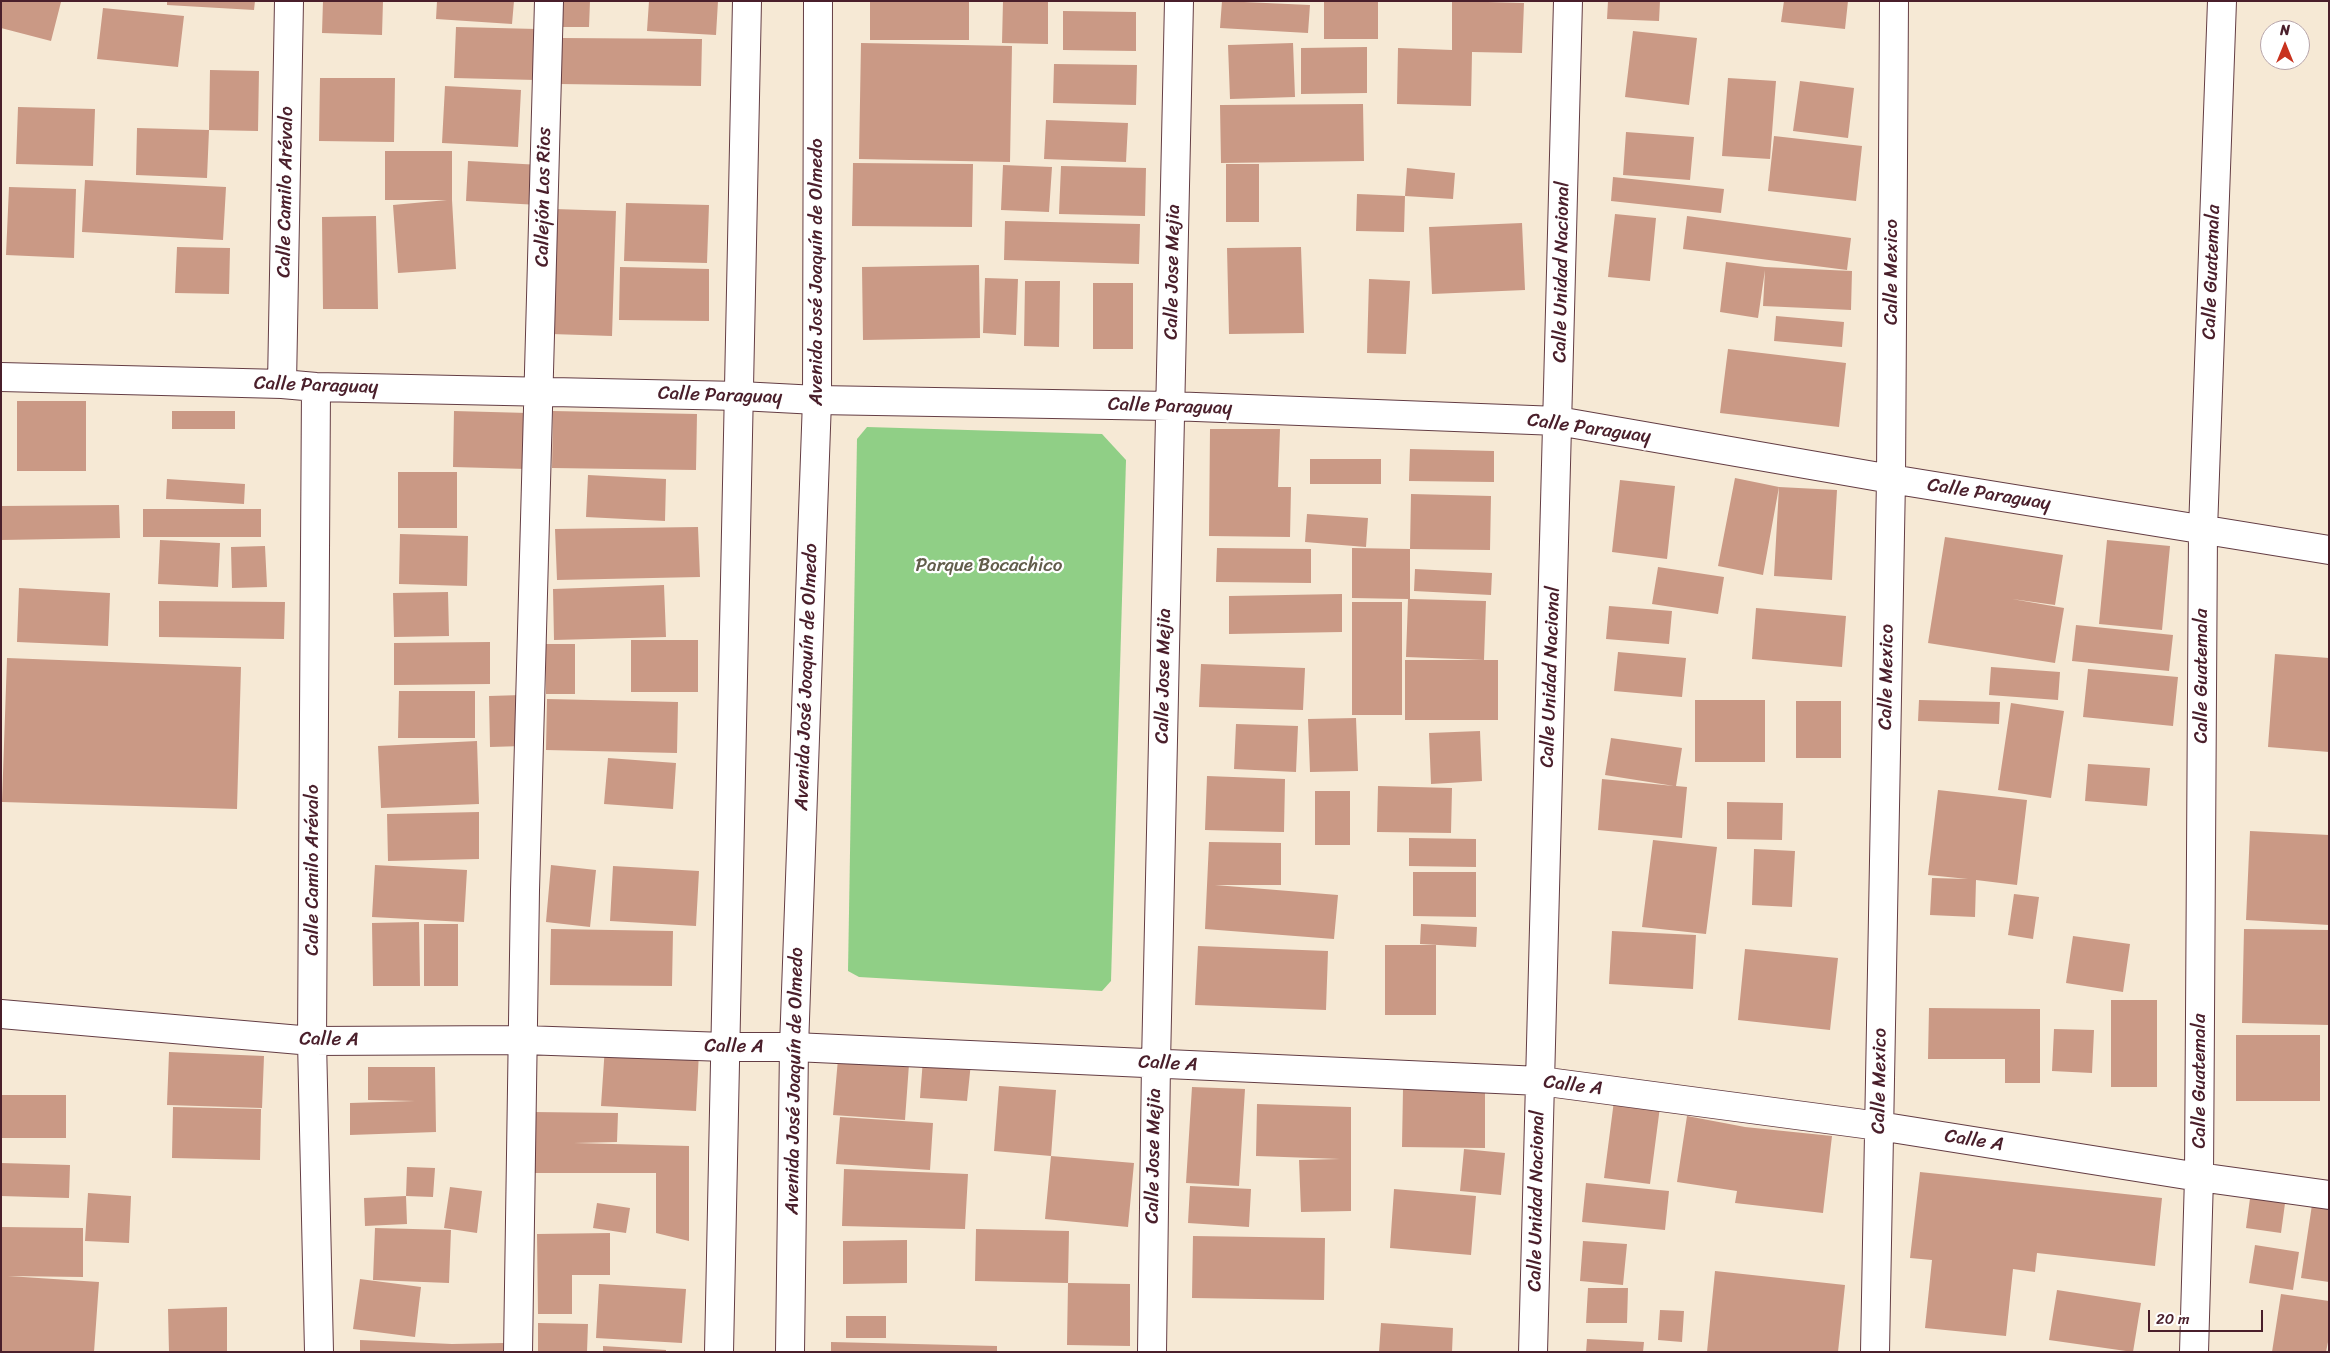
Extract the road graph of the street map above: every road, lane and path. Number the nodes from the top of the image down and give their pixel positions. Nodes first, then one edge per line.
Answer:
1 (289, 1) edge
2 (549, 1) edge
3 (747, 1) edge
4 (818, 1) edge
5 (1179, 1) edge
6 (1568, 1) edge
7 (1894, 1) edge
8 (2222, 1) edge
9 (1, 377) edge
10 (282, 384) junction
11 (316, 387) junction
12 (540, 392) junction
13 (740, 396) junction
14 (817, 400) junction
15 (1170, 406) junction
16 (1558, 421) junction
17 (1891, 479) junction
18 (2203, 530) junction
19 (2329, 550) edge
20 (1, 1014) edge
21 (523, 1040) junction
22 (312, 1041) junction
23 (725, 1047) junction
24 (794, 1047) junction
25 (1156, 1063) junction
26 (1540, 1081) junction
27 (1879, 1126) junction
28 (2199, 1177) junction
29 (2329, 1195) edge
30 (319, 1352) edge
31 (518, 1352) edge
32 (719, 1352) edge
33 (790, 1352) edge
34 (1152, 1352) edge
35 (1533, 1352) edge
36 (1875, 1352) edge
37 (2194, 1352) edge

1 - 10 street, Calle Camilo Arévalo
2 - 12 street, Callejón Los Rios
3 - 13 street
4 - 14 street, Avenida José Joaquín de Olmedo
5 - 15 street, Calle Jose Mejia
6 - 16 street, Calle Unidad Nacional
7 - 17 street, Calle Mexico
8 - 18 street, Calle Guatemala
9 - 10 street, Calle Paraguay
10 - 11 street, Calle Paraguay
11 - 12 street, Calle Paraguay
11 - 22 street, Calle Camilo Arévalo
12 - 13 street, Calle Paraguay
12 - 21 street, Callejón Los Rios
13 - 14 street, Calle Paraguay
13 - 23 street
14 - 15 street, Calle Paraguay
14 - 24 street, Avenida José Joaquín de Olmedo
15 - 16 street, Calle Paraguay
15 - 25 street, Calle Jose Mejia
16 - 17 street, Calle Paraguay
16 - 26 street, Calle Unidad Nacional
17 - 18 street, Calle Paraguay
17 - 27 street, Calle Mexico
18 - 19 street, Calle Paraguay
18 - 28 street, Calle Guatemala
20 - 22 street, Calle A
21 - 22 street, Calle A
21 - 23 street, Calle A
21 - 31 street, Callejón Los Rios
22 - 30 street, Calle Camilo Arévalo
23 - 24 street, Calle A
23 - 32 street
24 - 25 street, Calle A
24 - 33 street, Avenida José Joaquín de Olmedo
25 - 26 street, Calle A
25 - 34 street, Calle Jose Mejia
26 - 27 street, Calle A
26 - 35 street, Calle Unidad Nacional
27 - 28 street, Calle A
27 - 36 street, Calle Mexico
28 - 29 street, Calle A
28 - 37 street, Calle Guatemala

